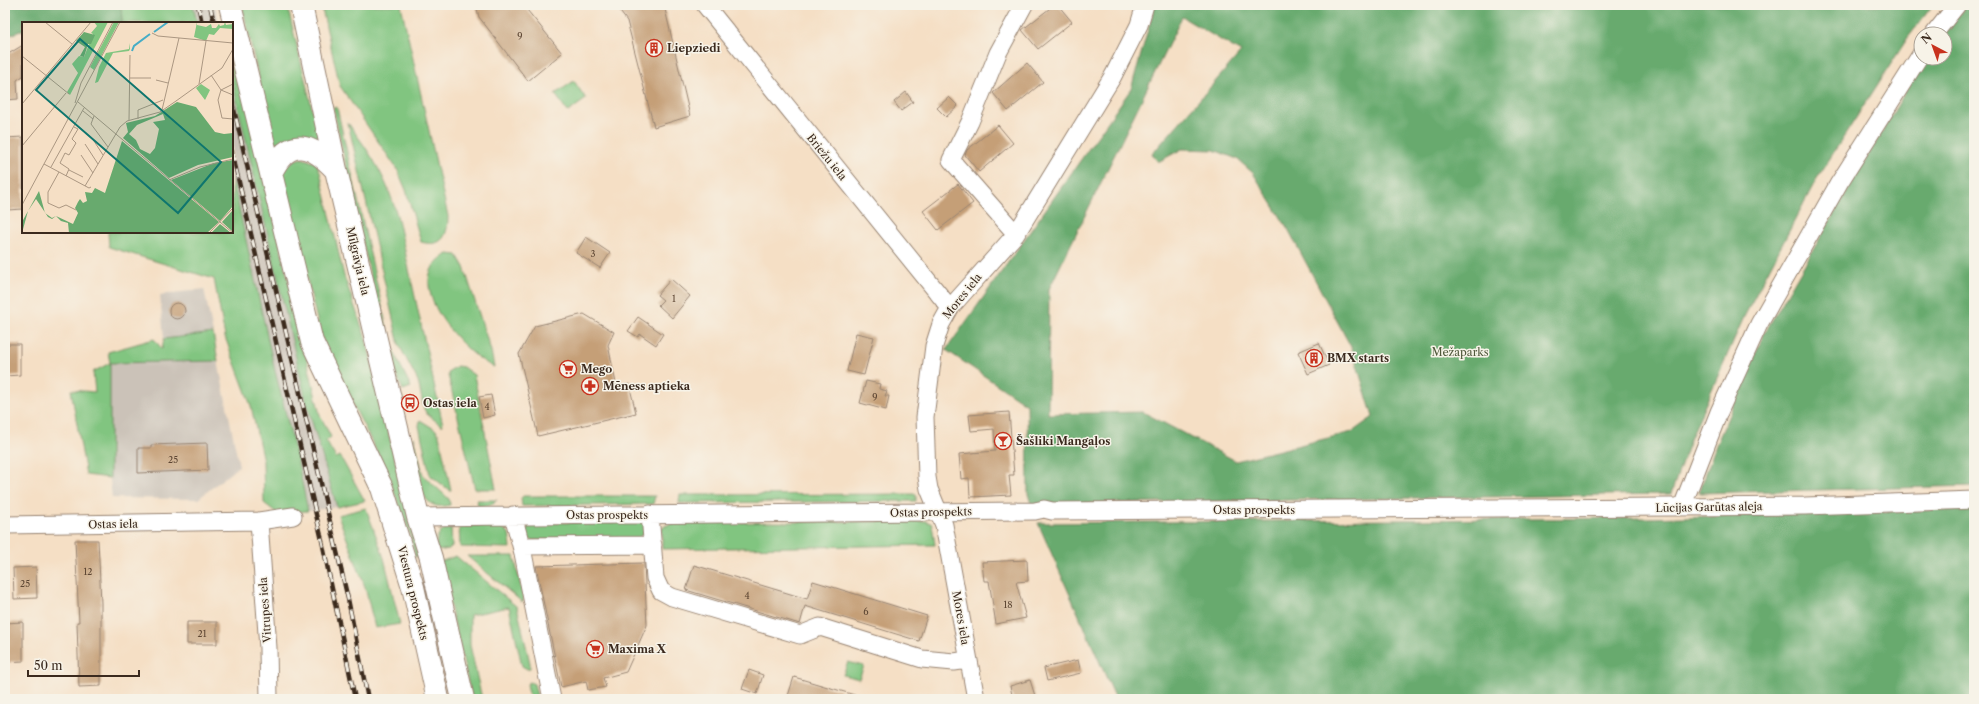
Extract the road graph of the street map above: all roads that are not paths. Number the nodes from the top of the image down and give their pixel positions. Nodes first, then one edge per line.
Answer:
1 (230, 5) edge
2 (301, 5) edge
3 (705, 5) edge
4 (1024, 5) edge
5 (1145, 5) edge
6 (1956, 5) edge
7 (1940, 26) edge
8 (1913, 66) edge
9 (336, 170) junction
10 (271, 173) junction
11 (1016, 234) junction
12 (950, 308) junction
13 (1974, 500) edge
14 (1682, 507) junction
15 (1443, 508) joint
16 (938, 512) junction
17 (650, 514) junction
18 (513, 515) junction
19 (293, 516) dead end
20 (418, 517) junction
21 (259, 520) junction
22 (5, 525) edge
23 (653, 545) junction
24 (521, 546) junction
25 (968, 660) junction
26 (269, 699) edge
27 (438, 699) edge
28 (463, 699) edge
29 (552, 699) edge
30 (976, 699) edge

1 - 10 main road
2 - 9 main road, Mīlgrāvja iela
3 - 12 street, Briežu iela
4 - 11 street
5 - 11 street, Mores iela
6 - 7 street
8 - 14 street
9 - 10 main road
9 - 20 main road, Mīlgrāvja iela
10 - 27 main road, Viestura prospekts
11 - 12 street, Mores iela
12 - 16 street, Mores iela
13 - 14 street, Lūcijas Garūtas aleja
14 - 15 street, Lūcijas Garūtas aleja
15 - 16 street, Ostas prospekts
16 - 17 street, Ostas prospekts
16 - 25 street, Mores iela
17 - 18 street, Ostas prospekts
17 - 23 street
18 - 20 street, Ostas prospekts
18 - 24 street
19 - 21 street, Ostas iela
20 - 28 main road
21 - 22 street, Ostas iela
21 - 26 street, Vitrupes iela
23 - 24 street
23 - 25 street
24 - 29 street
25 - 30 street, Mores iela

